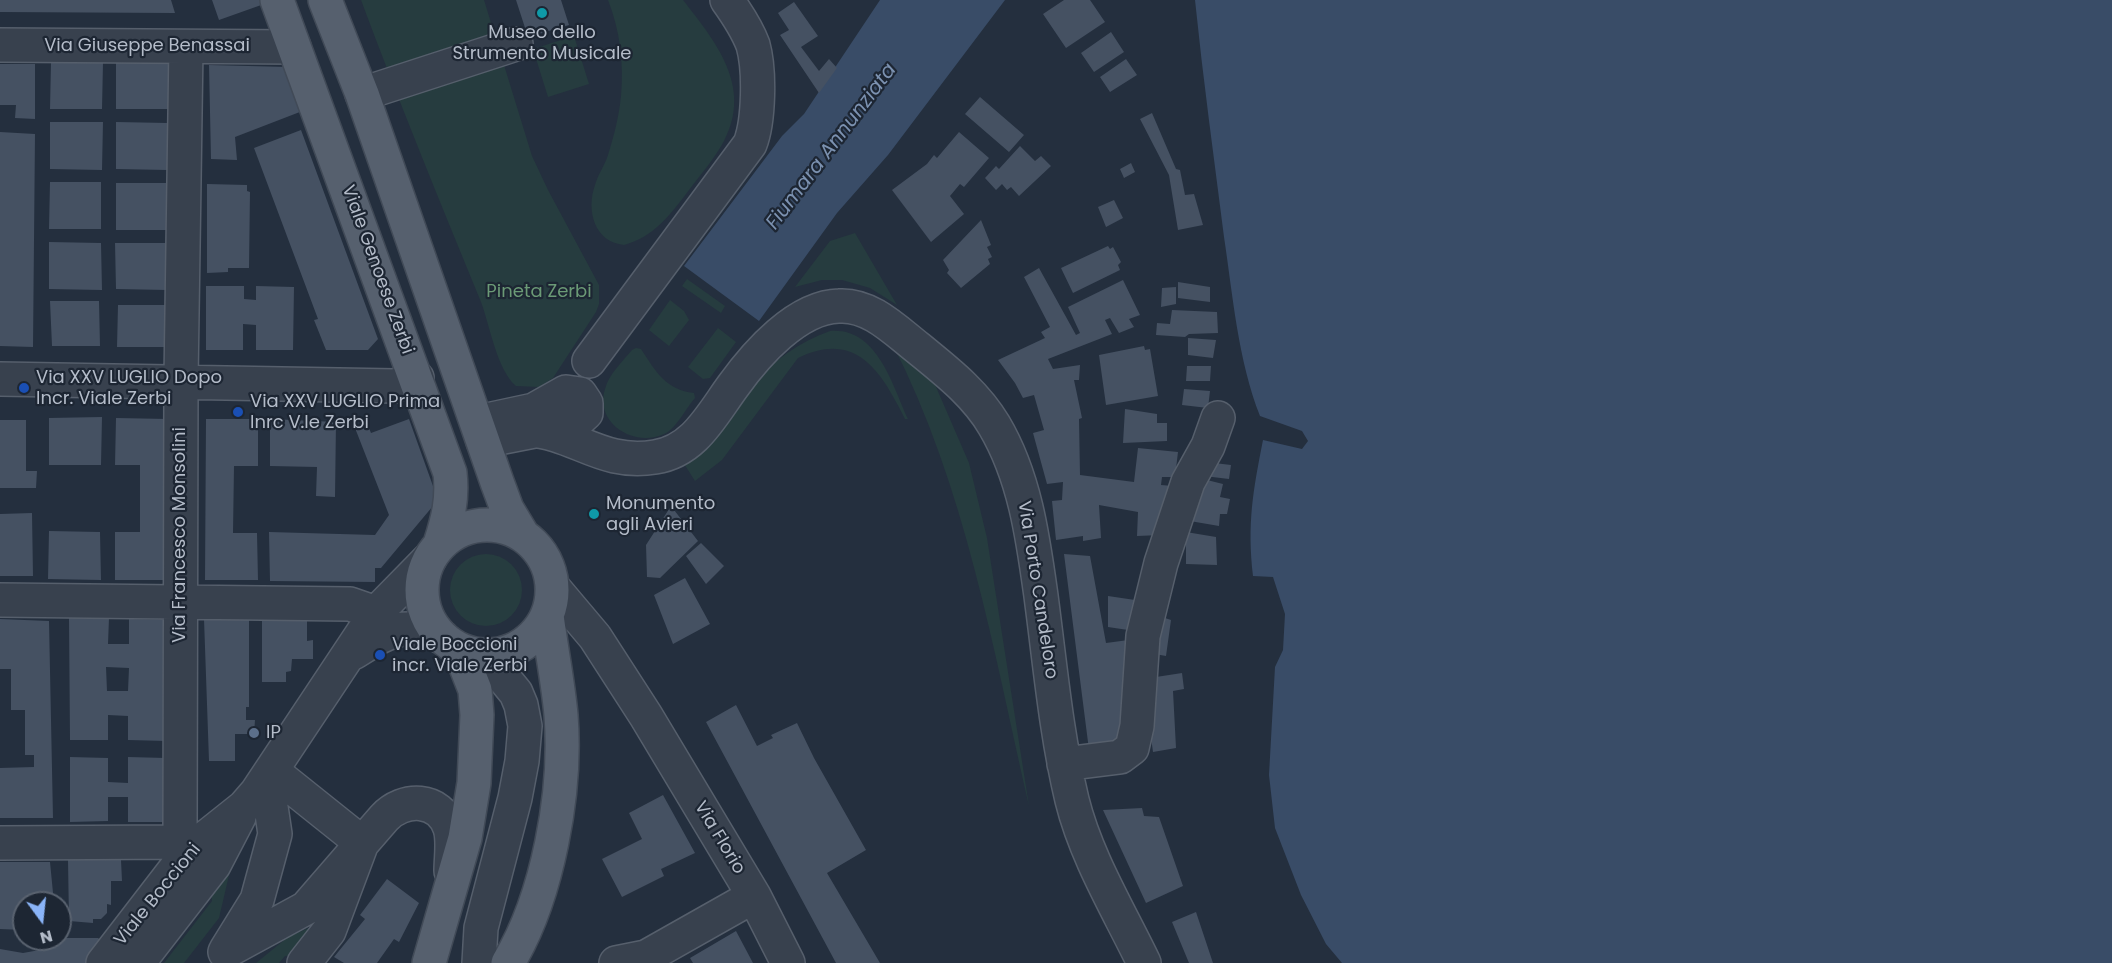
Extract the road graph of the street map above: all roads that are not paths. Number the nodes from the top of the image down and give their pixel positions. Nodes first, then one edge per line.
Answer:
1 (277, 0) edge
2 (326, 0) edge
3 (727, 0) edge
4 (516, 44) dead end
5 (0, 45) edge
6 (186, 47) junction
7 (294, 47) junction
8 (362, 94) junction
9 (417, 378) junction
10 (0, 379) edge
11 (180, 380) junction
12 (573, 398) junction
13 (1218, 418) dead end
14 (528, 430) junction
15 (481, 431) junction
16 (522, 534) junction
17 (435, 551) junction
18 (0, 600) edge
19 (550, 601) junction
20 (179, 603) junction
21 (376, 613) junction
22 (462, 647) junction
23 (346, 657) junction
24 (1064, 764) junction
25 (258, 790) junction
26 (0, 843) edge
27 (362, 843) junction
28 (185, 846) junction
29 (451, 894) junction
30 (754, 896) junction
31 (220, 957) edge
32 (103, 963) edge
33 (138, 963) edge
34 (304, 963) edge
35 (429, 963) edge
36 (480, 963) edge
37 (508, 963) edge
38 (616, 963) edge
39 (788, 963) edge
40 (1144, 963) edge

1 - 7 main road, Viale Genoese Zerbi
2 - 8 main road
3 - 12 street
4 - 8 street
5 - 6 street, Via Giuseppe Benassai
6 - 7 street, Via Giuseppe Benassai
6 - 11 street, Via Francesco Monsolini
7 - 9 main road, Viale Genoese Zerbi
8 - 15 main road
9 - 11 street
9 - 17 main road, Viale Genoese Zerbi
10 - 11 street
11 - 20 street, Via Francesco Monsolini
12 - 14 street
12 - 15 street
13 - 24 street
14 - 15 street
14 - 24 street, Via Porto Candeloro
15 - 16 main road
16 - 17 main road
16 - 19 main road
17 - 21 street, Viale Boccioni
17 - 22 main road, Viale Genoese Zerbi
18 - 20 street
19 - 22 main road
19 - 30 street, Via Florio
19 - 37 main road
20 - 21 street
20 - 28 street, Via Francesco Monsolini
21 - 23 street, Viale Boccioni
22 - 23 street, Viale Boccioni
22 - 29 main road, Viale Genoese Zerbi
22 - 36 street
23 - 25 street, Viale Boccioni
24 - 40 street, Via Porto Candeloro
25 - 27 street
25 - 28 street, Viale Boccioni
25 - 31 street
25 - 33 street, Viale Boccioni
26 - 28 street
27 - 29 street
27 - 31 street
27 - 34 street
28 - 32 street, Viale Boccioni
29 - 35 main road, Viale Genoese Zerbi
30 - 38 street
30 - 39 street, Via Florio

